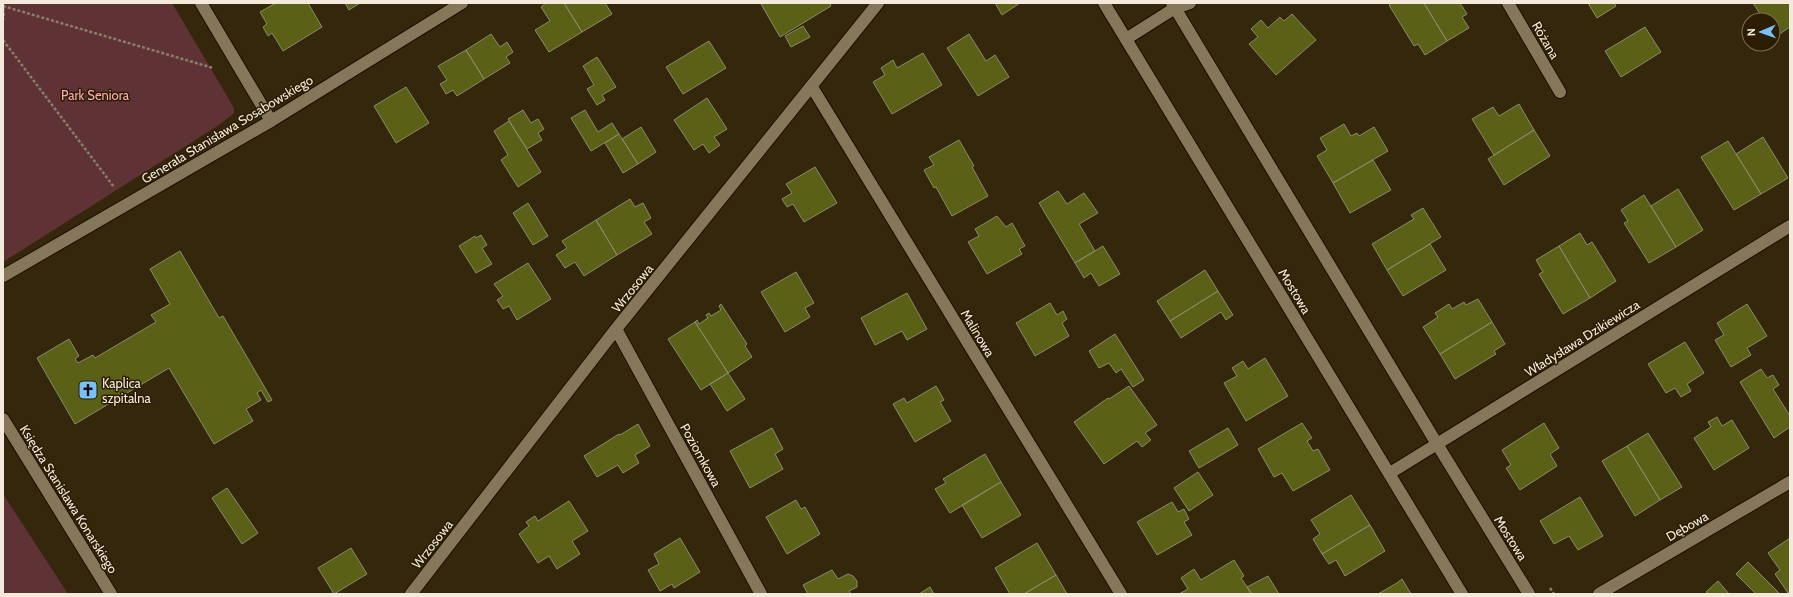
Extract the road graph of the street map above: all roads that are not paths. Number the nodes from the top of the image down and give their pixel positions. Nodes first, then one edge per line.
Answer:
1 (201, 3) edge
2 (462, 3) edge
3 (878, 3) edge
4 (1104, 3) edge
5 (1190, 3) edge
6 (1508, 3) edge
7 (1173, 5) edge
8 (1126, 39) junction
9 (812, 87) junction
10 (1560, 92) dead end
11 (271, 121) junction
12 (1790, 226) edge
13 (3, 276) edge
14 (616, 329) junction
15 (3, 419) edge
16 (1437, 444) junction
17 (1390, 474) junction
18 (1790, 482) edge
19 (112, 594) edge
20 (411, 594) edge
21 (762, 594) edge
22 (1121, 594) edge
23 (1462, 594) edge
24 (1529, 594) edge
25 (1599, 594) edge

1 - 11 street
2 - 11 street, Generała Stanisława Sosabowskiego
3 - 9 street, Wrzosowa
4 - 8 street, Mostowa
5 - 7 street
6 - 10 street, Różana
7 - 8 street
7 - 16 street, Mostowa
8 - 17 street, Mostowa
9 - 14 street, Wrzosowa
9 - 22 street, Malinowa
11 - 13 street, Generała Stanisława Sosabowskiego
12 - 16 street, Władysława Dzikiewicza
14 - 20 street, Wrzosowa
14 - 21 street, Poziomkowa
15 - 19 street, Księdza Stanisława Konarskiego
16 - 17 street, Władysława Dzikiewicza
16 - 24 street, Mostowa
17 - 23 street, Mostowa
18 - 25 street, Dębowa

